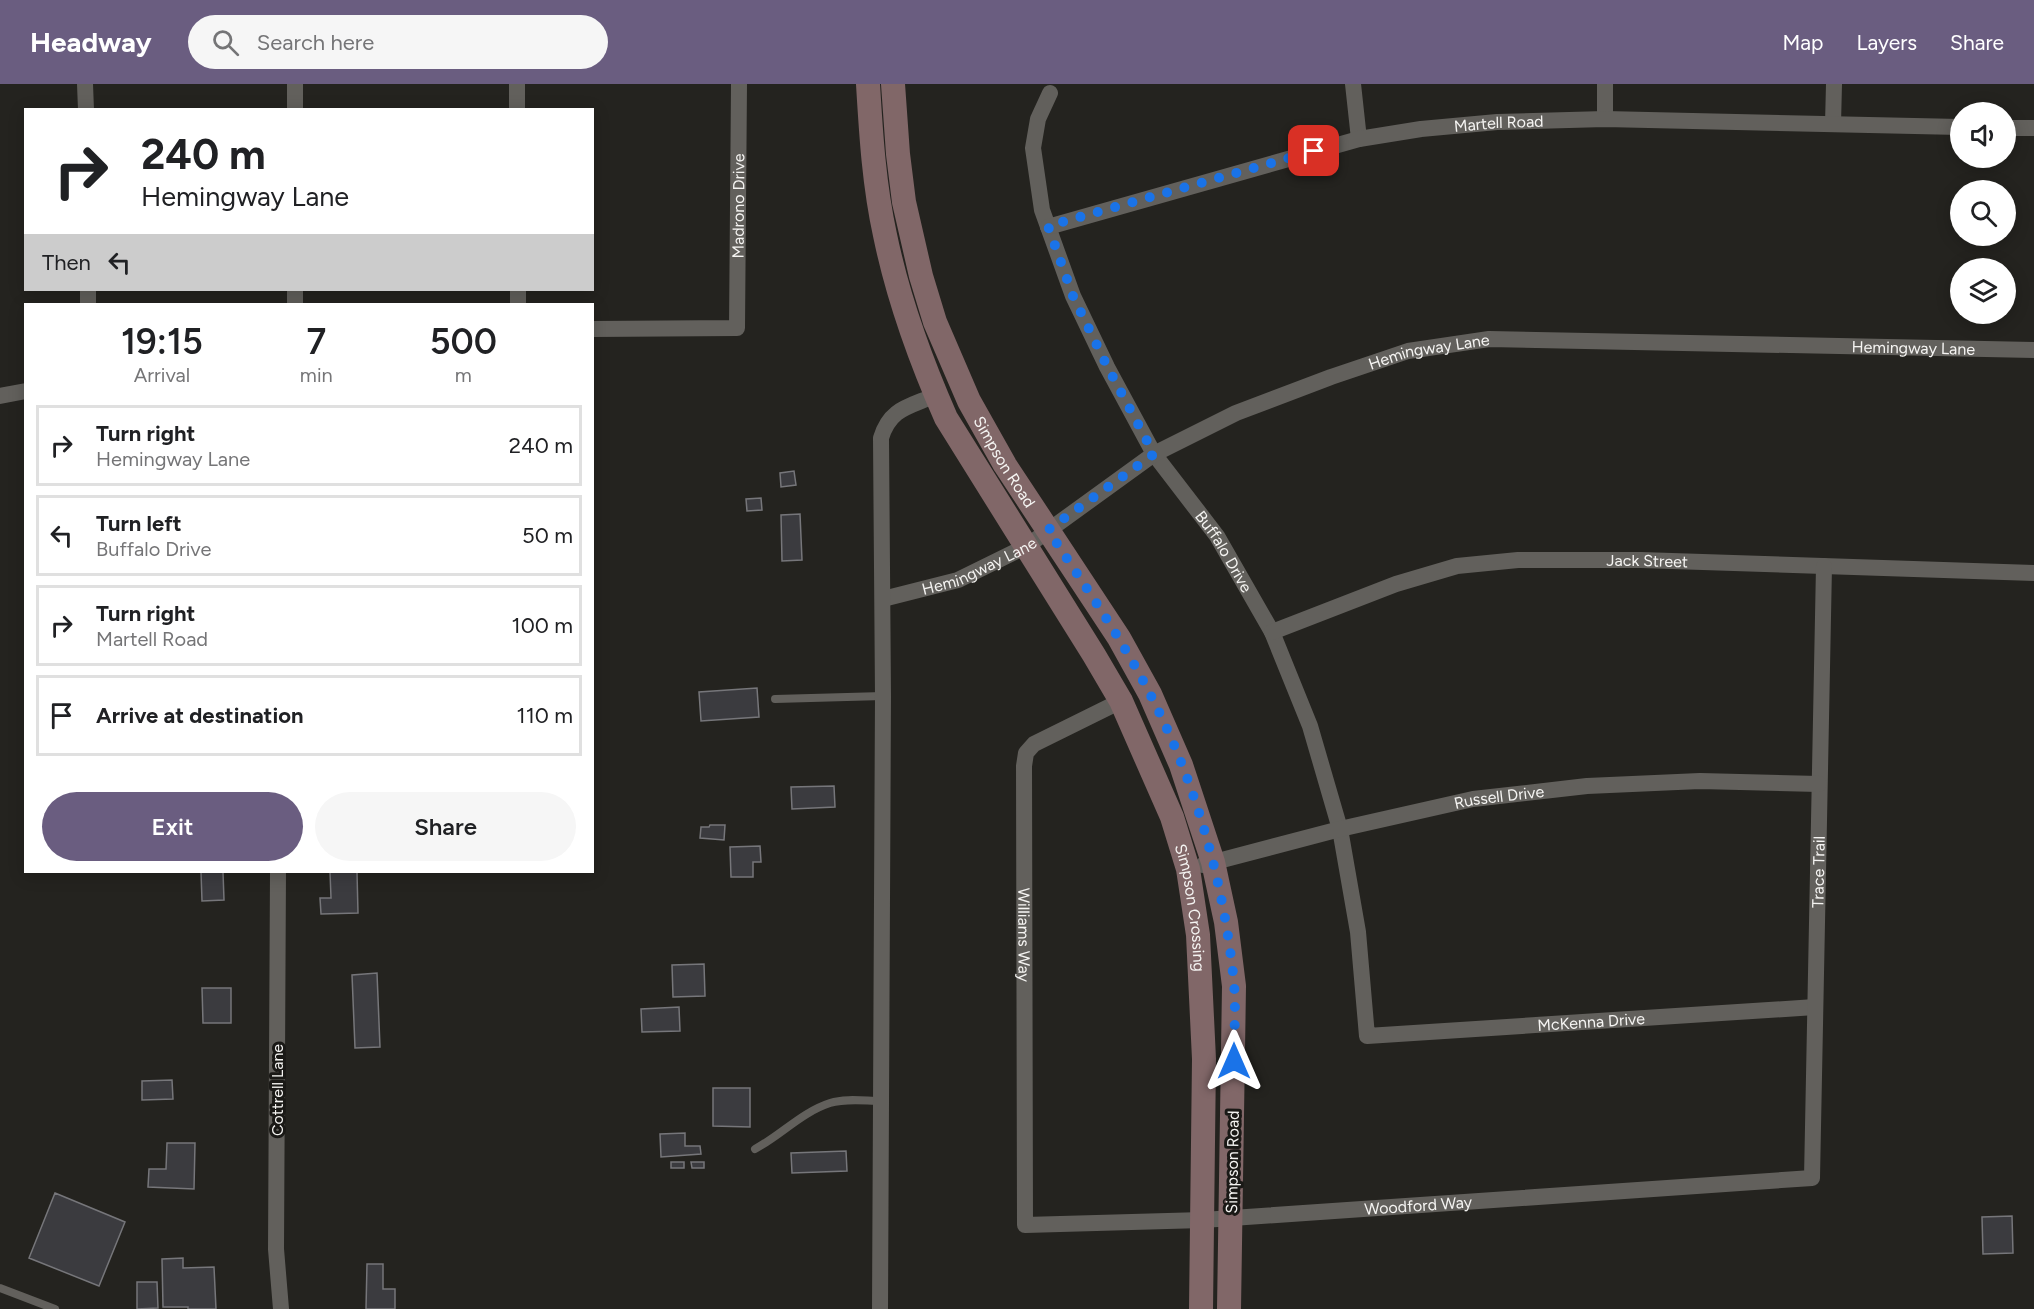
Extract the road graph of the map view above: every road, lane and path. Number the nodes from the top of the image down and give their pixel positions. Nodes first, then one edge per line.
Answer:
1 (85, 84) edge
2 (295, 84) edge
3 (517, 84) edge
4 (739, 84) edge
5 (868, 84) edge
6 (893, 84) edge
7 (1353, 84) edge
8 (1605, 84) edge
9 (1834, 84) edge
10 (1050, 93) dead end
11 (86, 108) edge
12 (295, 108) edge
13 (517, 108) edge
14 (1605, 119) junction
15 (1833, 124) junction
16 (1950, 127) edge
17 (2016, 128) edge
18 (2034, 128) edge
19 (1359, 139) junction
20 (1048, 226) junction
21 (594, 329) edge
22 (2034, 350) edge
23 (24, 391) edge
24 (936, 395) junction
25 (0, 396) edge
26 (1154, 454) junction
27 (1048, 530) junction
28 (1027, 546) junction
29 (1824, 566) junction
30 (2034, 573) edge
31 (883, 599) junction
32 (1272, 632) junction
33 (884, 696) junction
34 (774, 699) dead end
35 (1121, 701) junction
36 (1819, 784) junction
37 (1340, 829) junction
38 (1213, 862) junction
39 (1188, 869) junction
40 (278, 873) edge
41 (1815, 1007) junction
42 (1368, 1036) joint
43 (881, 1101) junction
44 (755, 1149) dead end
45 (1812, 1178) joint
46 (1231, 1218) junction
47 (1203, 1220) junction
48 (1025, 1225) joint
49 (0, 1288) edge
50 (55, 1309) edge
51 (281, 1309) edge
52 (880, 1309) edge
53 (1201, 1309) edge
54 (1229, 1309) edge

1 - 11 street
2 - 12 street
3 - 13 street
4 - 21 street, Madrono Drive
5 - 24 street, Simpson Road
6 - 27 street, Simpson Road
7 - 19 street
8 - 14 street
9 - 15 street
10 - 20 street, Buffalo Drive
14 - 15 street, Martell Road
14 - 19 street, Martell Road
15 - 16 street, Martell Road
17 - 18 street
19 - 20 street, Martell Road
20 - 26 street, Buffalo Drive
22 - 26 street, Hemingway Lane
23 - 25 street
24 - 28 street, Simpson Road
24 - 31 street
26 - 27 street, Hemingway Lane
26 - 32 street, Buffalo Drive
27 - 28 street, Hemingway Lane
27 - 38 street, Simpson Road
28 - 31 street, Hemingway Lane
28 - 35 street, Simpson Crossing
29 - 30 street, Jack Street
29 - 32 street, Jack Street
29 - 36 street, Trace Trail
31 - 33 street
32 - 37 street, Buffalo Drive
33 - 34 lane
33 - 43 street
35 - 39 street, Simpson Crossing
35 - 48 street, Williams Way
36 - 37 street, Russell Drive
36 - 41 street, Trace Trail
37 - 38 street, Russell Drive
37 - 42 street, Buffalo Drive
38 - 39 street, Russell Drive
38 - 46 street, Simpson Road
39 - 47 street, Simpson Crossing
40 - 51 street, Cottrell Lane
41 - 42 street, McKenna Drive
41 - 45 street, Trace Trail
43 - 44 lane
43 - 52 street
45 - 46 street, Woodford Way
46 - 47 street, Woodford Way
46 - 54 street, Simpson Road
47 - 48 street, Woodford Way
47 - 53 street, Simpson Crossing
49 - 50 lane

